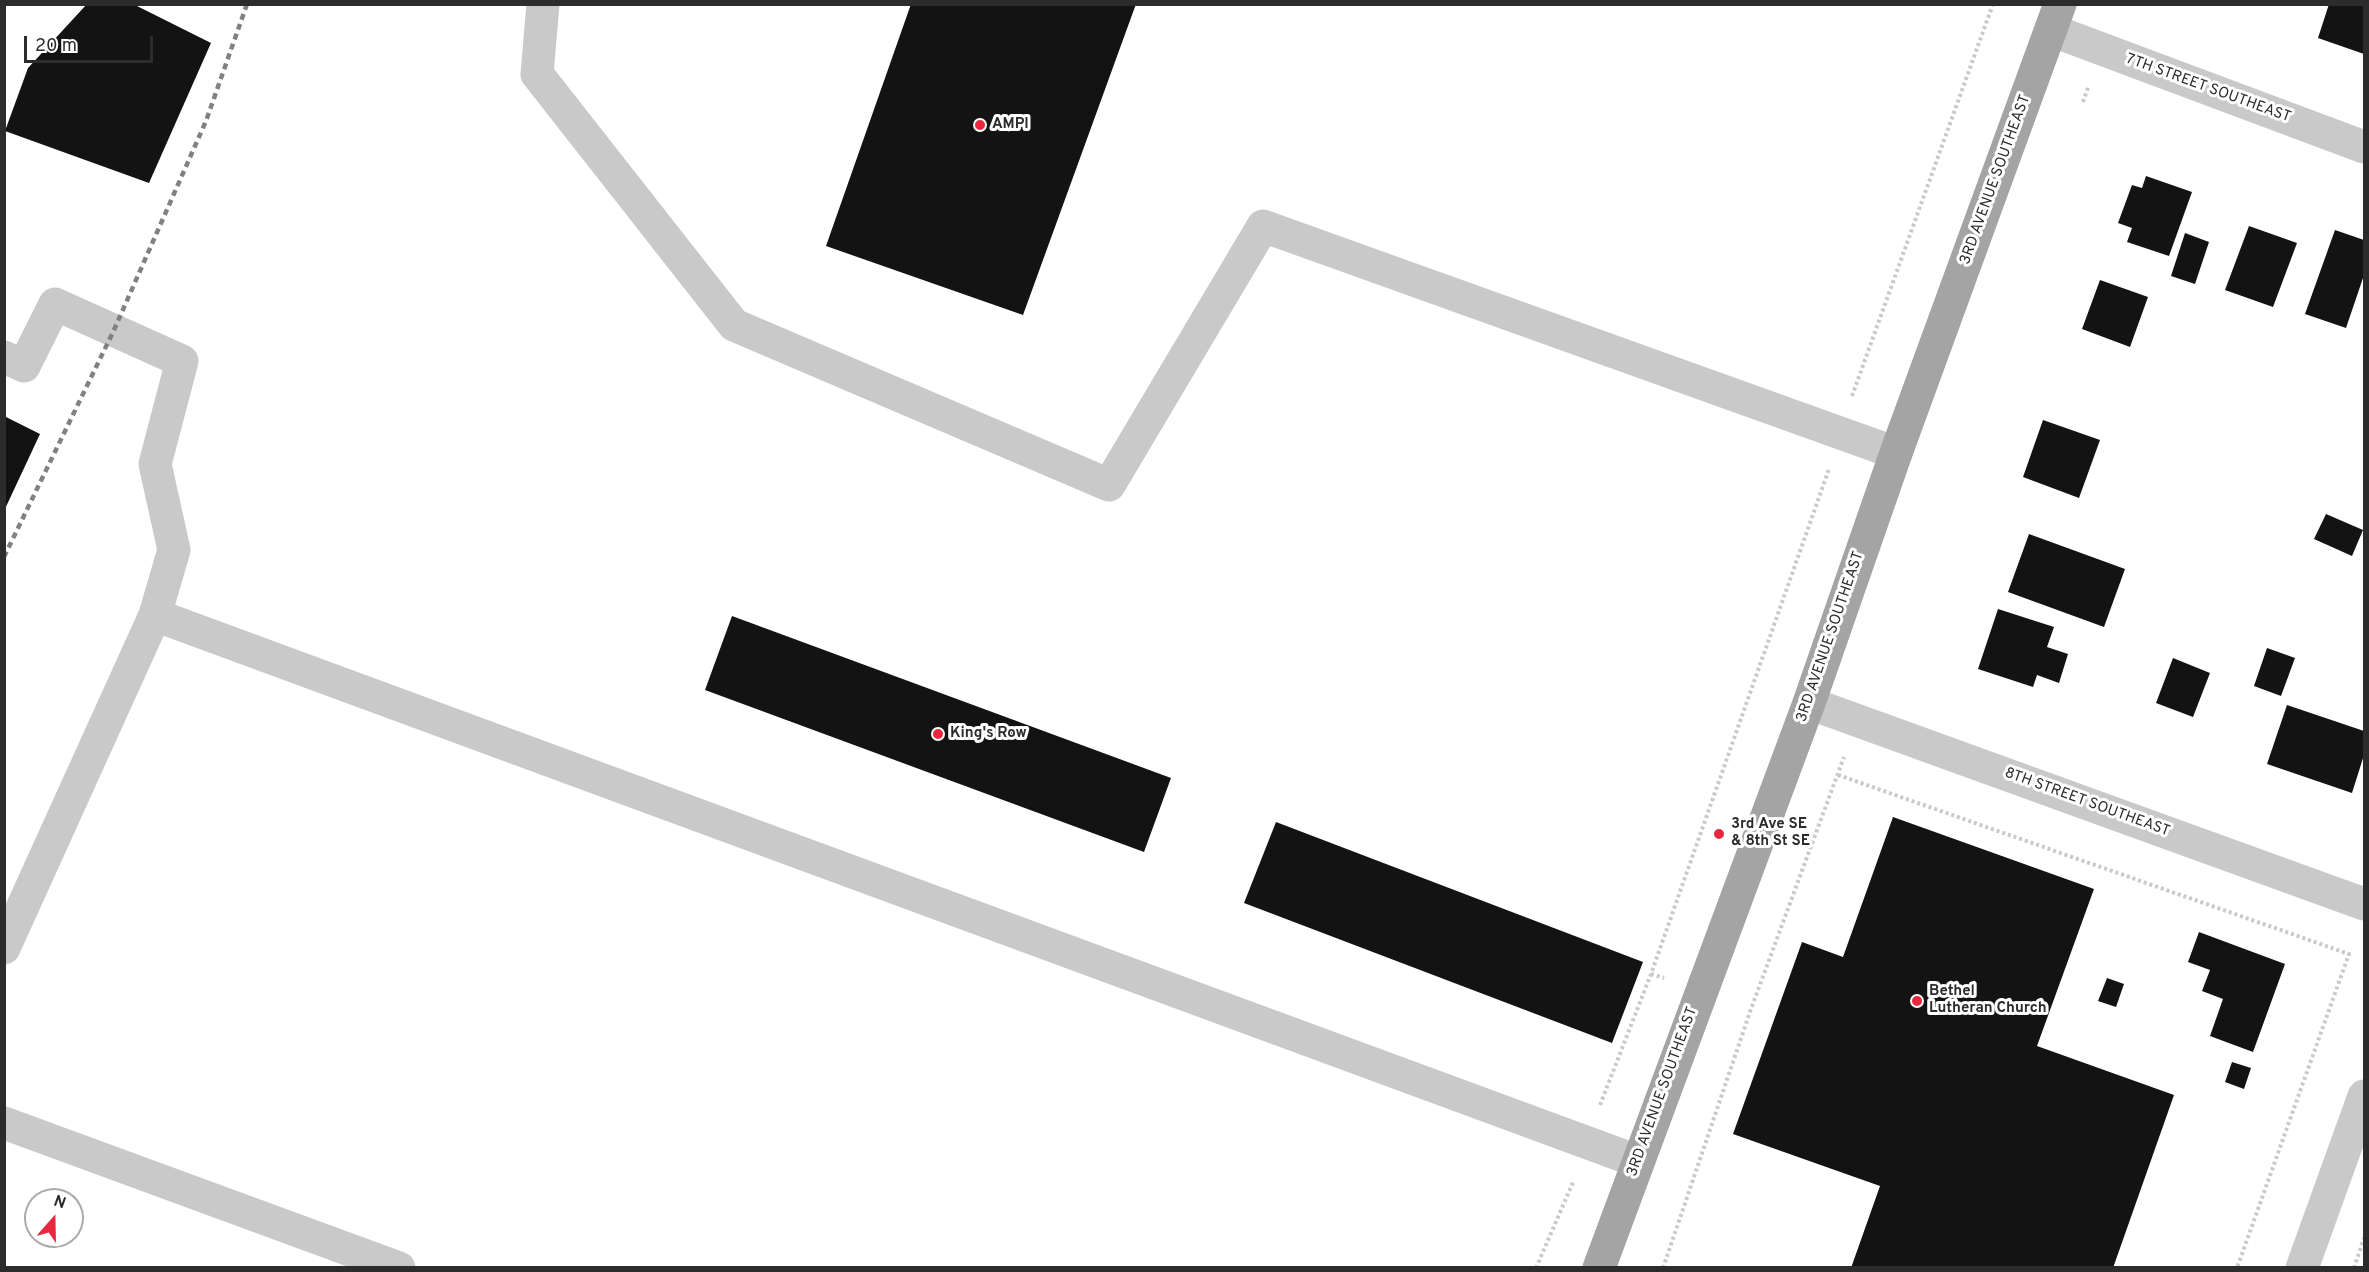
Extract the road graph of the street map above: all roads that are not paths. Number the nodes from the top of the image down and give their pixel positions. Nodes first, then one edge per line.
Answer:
1 (543, 4) edge
2 (2055, 17) edge
3 (2364, 147) edge
4 (4, 357) edge
5 (1896, 453) junction
6 (155, 615) junction
7 (1809, 703) junction
8 (2364, 904) edge
9 (4, 948) edge
10 (2364, 1096) edge
11 (4, 1123) edge
12 (1637, 1161) junction
13 (399, 1268) edge
14 (1599, 1268) edge
15 (2302, 1268) edge

1 - 5 street
2 - 3 street, 7TH STREET SOUTHEAST
2 - 5 main road, 3RD AVENUE SOUTHEAST
4 - 6 street
5 - 7 main road, 3RD AVENUE SOUTHEAST
6 - 9 street
6 - 12 street
7 - 8 street, 8TH STREET SOUTHEAST
7 - 12 main road, 3RD AVENUE SOUTHEAST
10 - 15 street
11 - 13 street
12 - 14 main road, 3RD AVENUE SOUTHEAST

